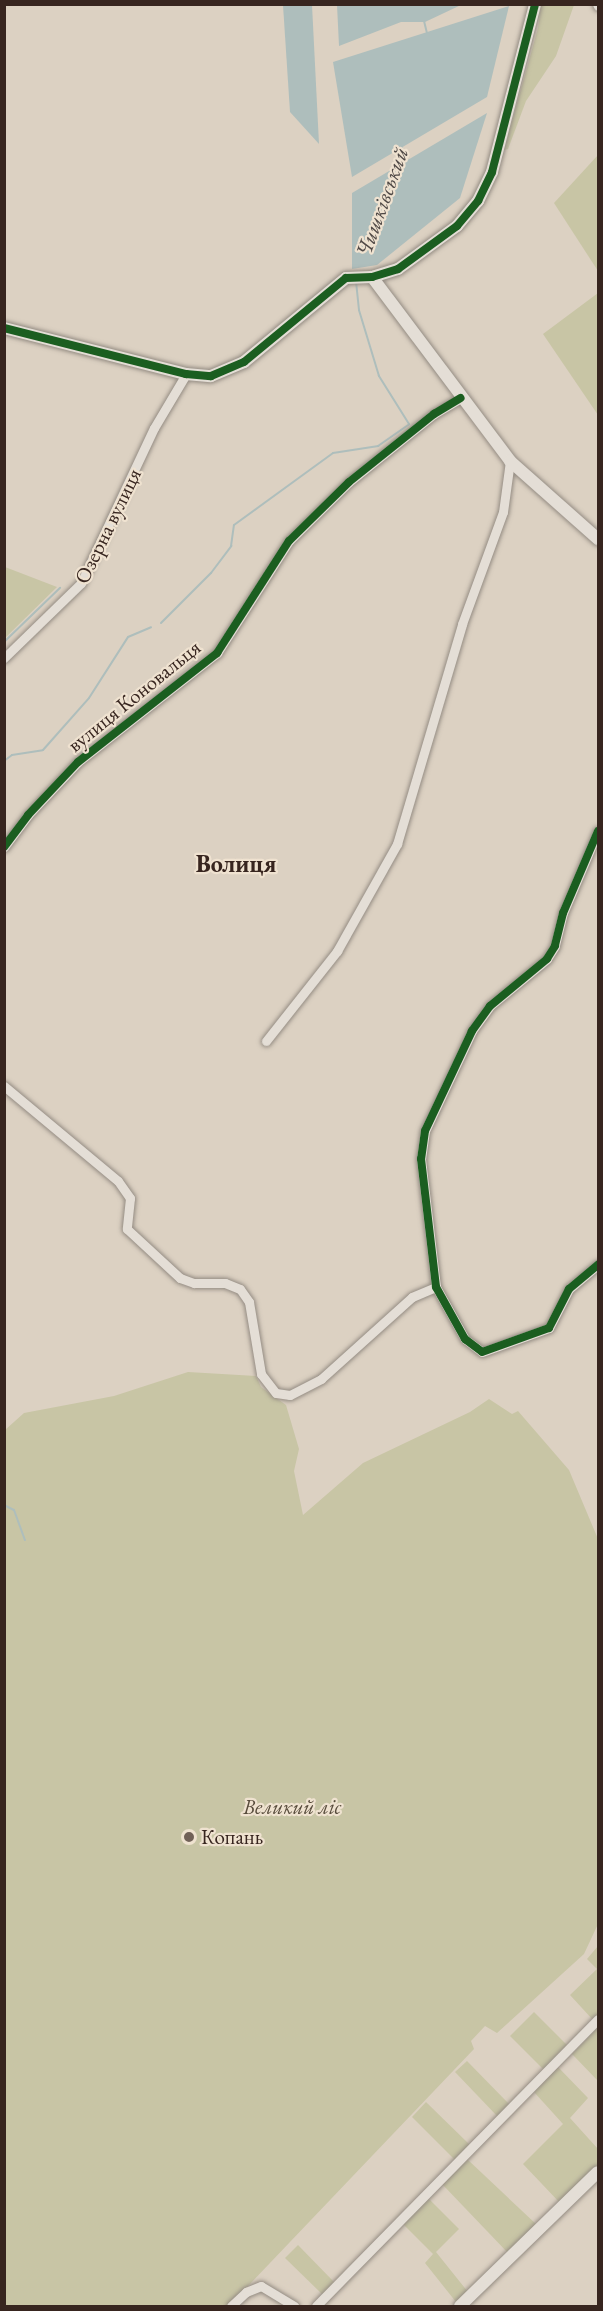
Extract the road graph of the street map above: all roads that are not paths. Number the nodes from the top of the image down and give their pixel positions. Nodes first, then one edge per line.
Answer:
1 (535, 4) edge
2 (369, 278) junction
3 (4, 328) edge
4 (186, 375) junction
5 (461, 398) junction
6 (510, 461) junction
7 (598, 539) edge
8 (4, 658) edge
9 (598, 831) edge
10 (4, 847) edge
11 (266, 1041) dead end
12 (4, 1086) edge
13 (598, 1265) edge
14 (436, 1287) junction
15 (598, 2019) edge
16 (598, 2172) edge
17 (231, 2307) edge
18 (294, 2307) edge
19 (316, 2307) edge
20 (460, 2307) edge

1 - 2 street
2 - 4 street
2 - 5 street
3 - 4 street
4 - 8 street, Озерна вулиця
5 - 6 street
5 - 10 street, вулиця Коновальця
6 - 7 street
6 - 11 street
9 - 14 street
12 - 14 street
13 - 14 street
15 - 19 street
16 - 20 street
17 - 18 street

